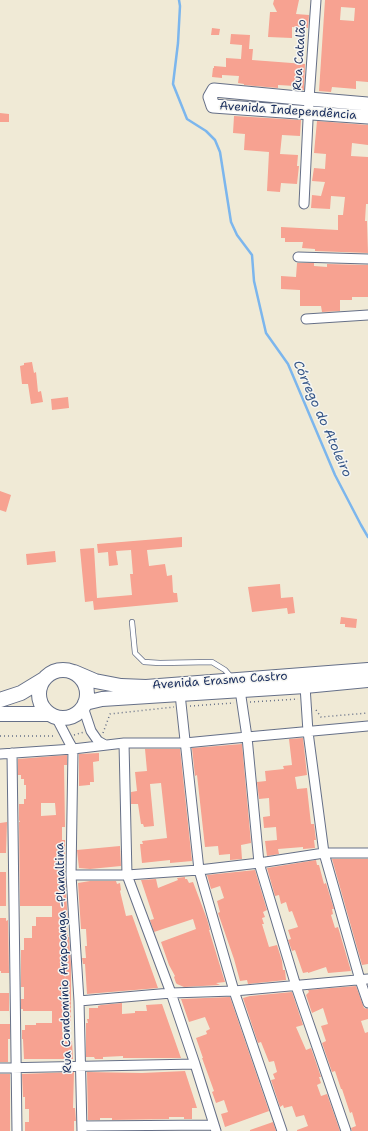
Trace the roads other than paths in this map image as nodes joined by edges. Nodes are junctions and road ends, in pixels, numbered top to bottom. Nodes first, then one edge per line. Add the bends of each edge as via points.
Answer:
1 (316, 0) edge
2 (368, 104) edge
3 (309, 105) junction
4 (368, 117) edge
5 (304, 204) dead end
6 (298, 257) dead end
7 (368, 259) edge
8 (368, 314) edge
9 (306, 319) dead end
10 (132, 622) dead end
11 (368, 670) edge
12 (74, 672) junction
13 (44, 679) junction
14 (368, 680) edge
15 (236, 685) junction
16 (305, 686) junction
17 (180, 694) junction
18 (0, 700) edge
19 (84, 705) junction
20 (0, 714) edge
21 (53, 715) junction
22 (368, 726) edge
23 (308, 732) junction
24 (247, 737) junction
25 (124, 743) junction
26 (185, 743) junction
27 (105, 745) junction
28 (73, 749) junction
29 (12, 753) junction
30 (0, 754) edge
31 (324, 853) junction
32 (368, 853) edge
33 (259, 863) junction
34 (199, 870) junction
35 (71, 875) junction
36 (127, 875) junction
37 (364, 979) edge
38 (296, 986) junction
39 (234, 991) junction
40 (171, 993) junction
41 (79, 1001) junction
42 (368, 1003) edge
43 (195, 1064) junction
44 (81, 1066) junction
45 (0, 1068) edge
46 (16, 1068) junction
47 (82, 1128) edge
48 (215, 1128) edge
49 (17, 1131) edge
50 (282, 1131) edge
51 (346, 1131) edge

1 - 3 street, Rua Catalão
2 - 3 street, Avenida Independência
3 - 3 street, Avenida Independência via 214,90 210,97 213,106
3 - 4 street, Avenida Independência
3 - 5 street, Rua Catalão
6 - 7 street
8 - 9 street
10 - 15 lane via 135,653 144,662 212,662 225,670
11 - 15 main road, Avenida Erasmo Castro
12 - 13 main road via 58,670
12 - 15 main road, Avenida Erasmo Castro via 95,681 121,686
12 - 19 main road via 86,686
13 - 18 main road via 21,693
13 - 21 main road via 39,694 44,709
14 - 16 main road, Avenida Erasmo Castro
15 - 16 main road, Avenida Erasmo Castro
15 - 17 main road, Avenida Erasmo Castro
15 - 24 street
16 - 23 street
17 - 19 main road, Avenida Erasmo Castro via 102,699
17 - 26 street
19 - 21 main road via 78,713 71,716 64,718
19 - 27 street via 91,731 98,741
20 - 21 main road
21 - 28 street, Rua Condomínio Arapoanga -Planaltina
22 - 23 street
23 - 24 street
23 - 31 street
24 - 26 street
24 - 33 street
25 - 26 street
25 - 27 street
25 - 36 street
26 - 34 street
27 - 28 street
28 - 29 street
28 - 35 street, Rua Condomínio Arapoanga -Planaltina
29 - 30 street
29 - 46 street
31 - 32 street
31 - 33 street
31 - 37 street
33 - 34 street
33 - 38 street
34 - 36 street
34 - 39 street
35 - 36 street
35 - 41 street, Rua Condomínio Arapoanga -Planaltina
36 - 40 street
37 - 38 street
37 - 42 street
38 - 39 street
38 - 51 street
39 - 40 street
39 - 50 street
40 - 41 street
40 - 43 street
41 - 44 street, Rua Condomínio Arapoanga -Planaltina
43 - 44 street
43 - 48 street
44 - 46 street
44 - 47 street, Rua Condomínio Arapoanga -Planaltina
45 - 46 street
46 - 49 street
47 - 48 street

